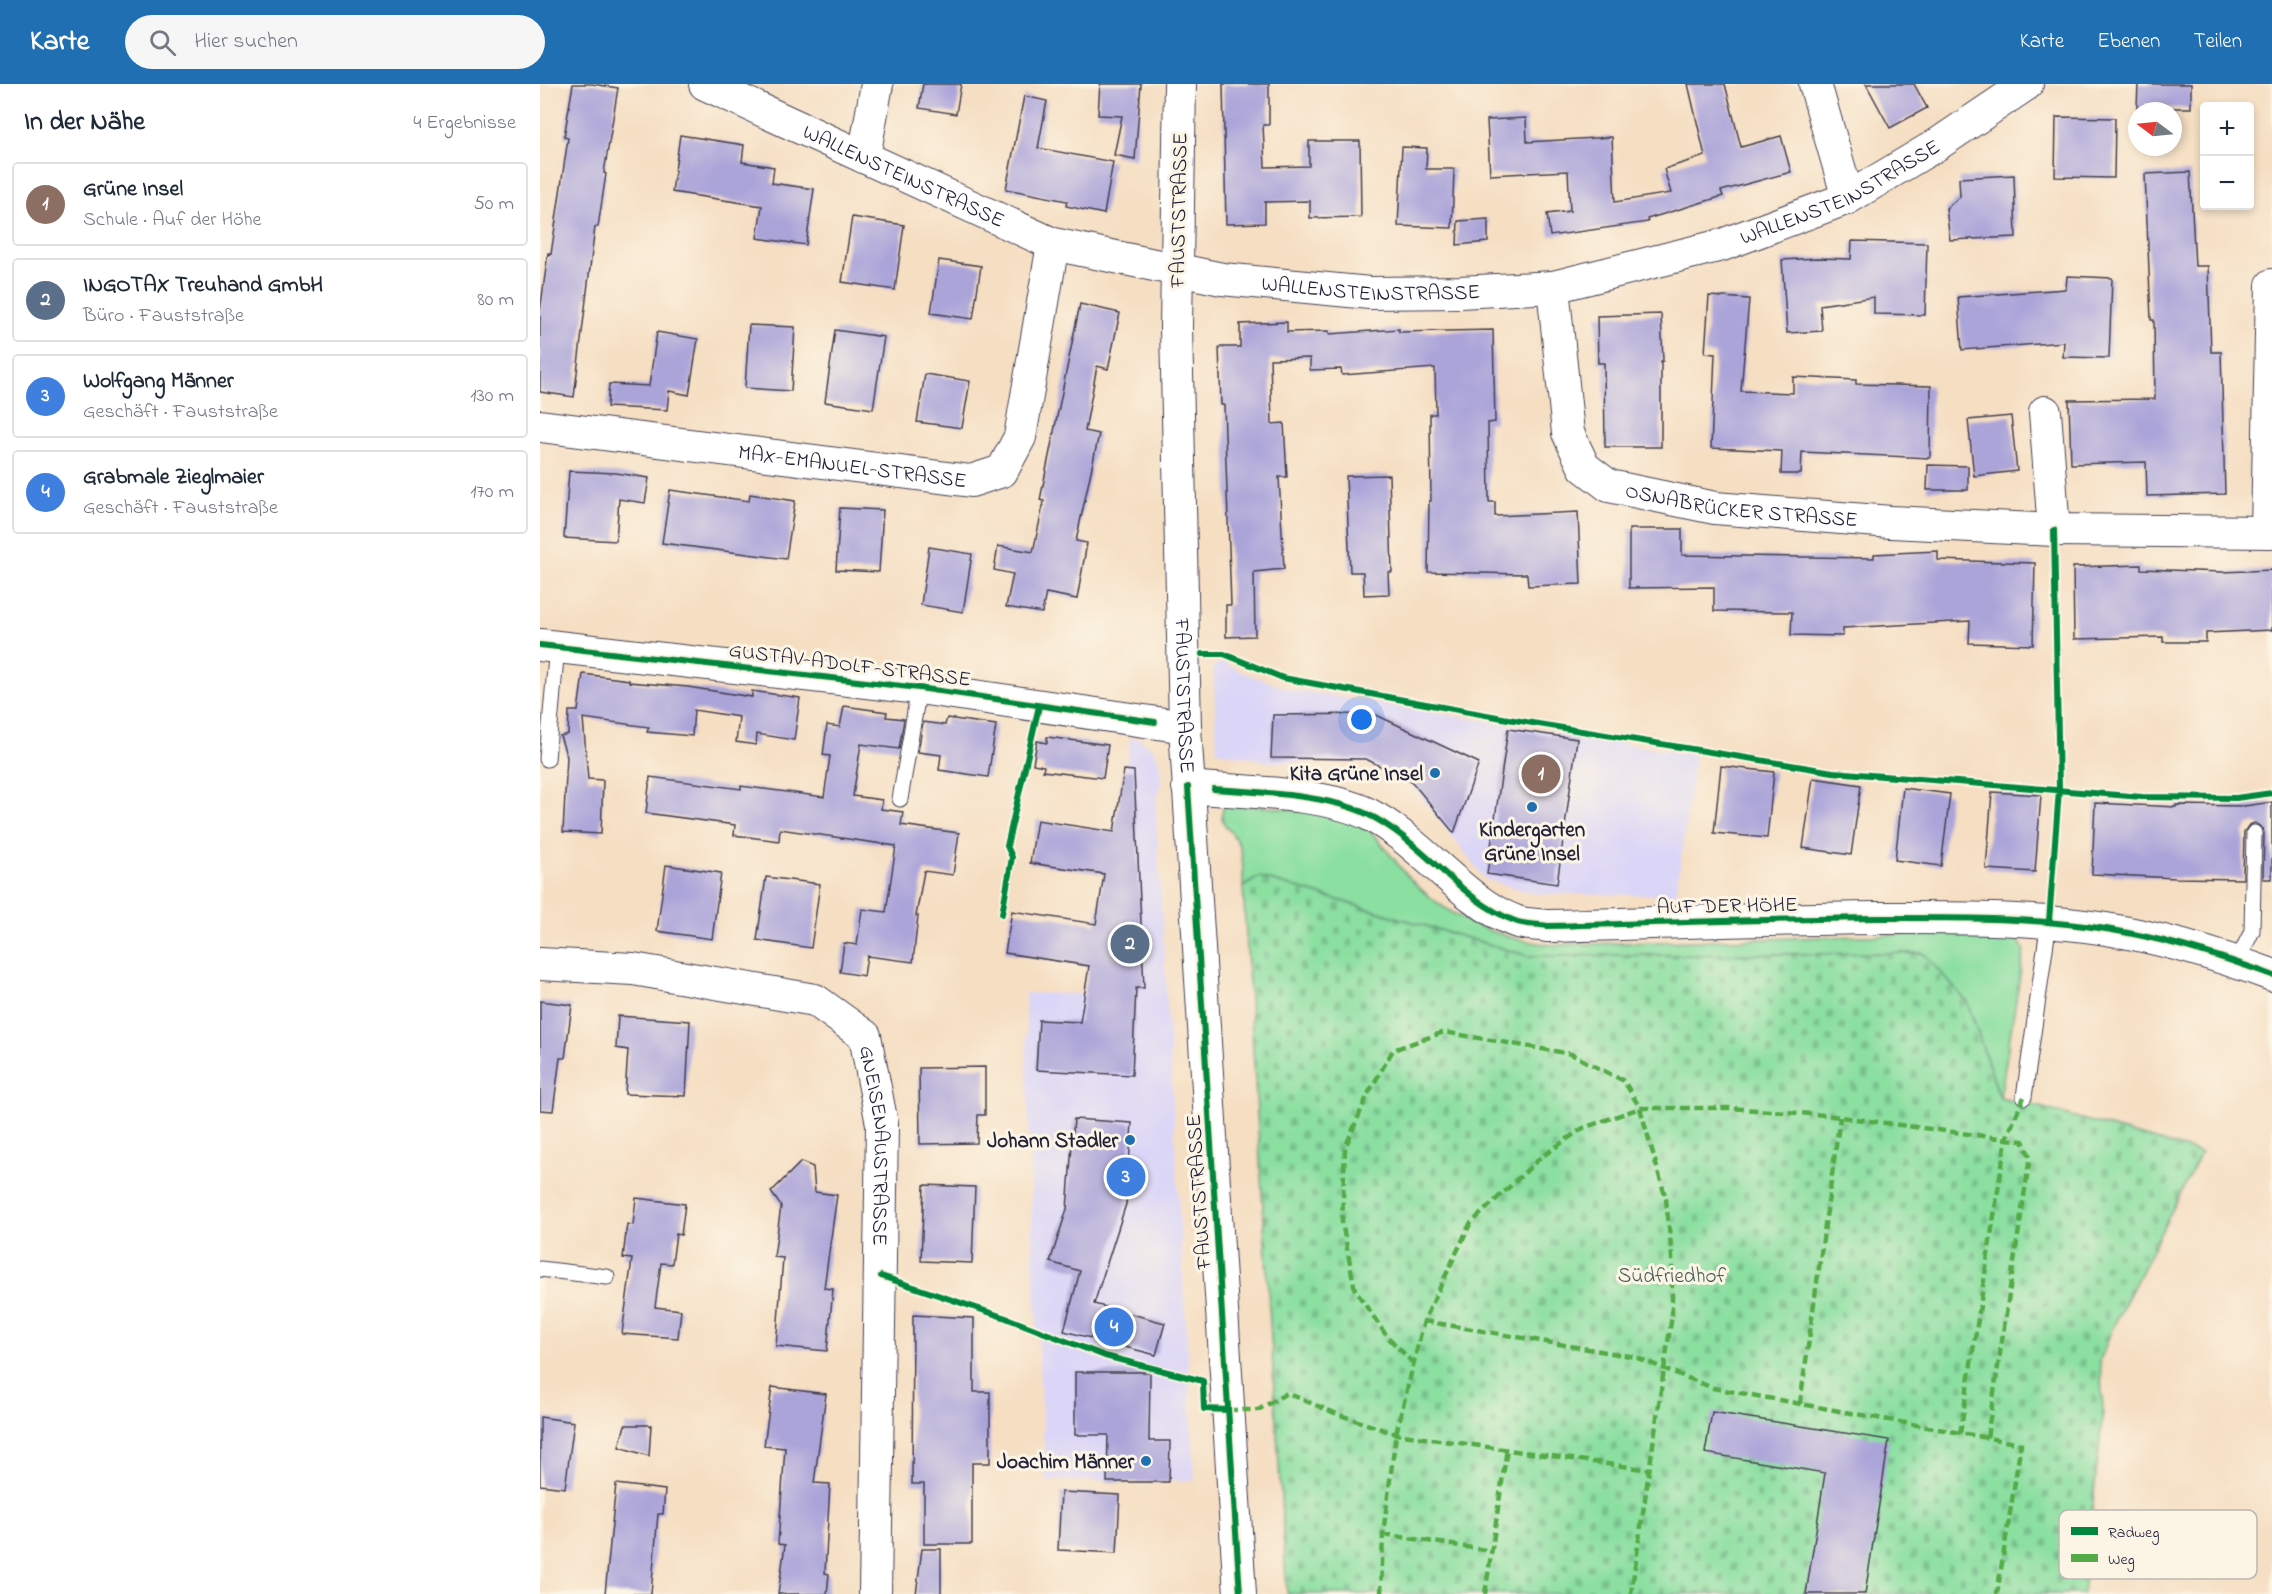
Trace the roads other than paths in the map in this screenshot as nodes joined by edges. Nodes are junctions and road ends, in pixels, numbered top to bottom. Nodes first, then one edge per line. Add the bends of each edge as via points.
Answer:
1 (705, 84) edge
2 (877, 84) edge
3 (1180, 84) edge
4 (1815, 84) edge
5 (2027, 84) edge
6 (864, 157) junction
7 (1848, 198) junction
8 (1053, 244) junction
9 (1176, 270) junction
10 (2272, 285) edge
11 (1553, 287) junction
12 (2045, 412) dead end
13 (540, 426) edge
14 (2054, 530) junction
15 (2270, 532) edge
16 (548, 646) edge
17 (919, 688) junction
18 (1185, 727) junction
19 (547, 759) dead end
20 (1188, 787) junction
21 (900, 799) dead end
22 (2254, 832) dead end
23 (2049, 921) junction
24 (2238, 962) junction
25 (540, 964) edge
26 (2272, 975) edge
27 (2024, 1097) dead end
28 (540, 1269) edge
29 (607, 1277) dead end
30 (875, 1594) edge
31 (1240, 1594) edge

1 - 6 street, WALLENSTEINSTRASSE
2 - 6 street
3 - 9 street, FAUSTSTRASSE
4 - 7 street
5 - 7 street, WALLENSTEINSTRASSE
6 - 8 street, WALLENSTEINSTRASSE
7 - 11 street, WALLENSTEINSTRASSE via 1722,245
8 - 9 street, WALLENSTEINSTRASSE
8 - 13 street, MAX-EMANUEL-STRASSE via 1020,437 1002,471 971,481
9 - 11 street, WALLENSTEINSTRASSE via 1222,279 1370,293
9 - 18 street, FAUSTSTRASSE
10 - 15 street
11 - 14 street, OSNABRÜCKER STRASSE via 1568,433 1584,467 1609,486 1715,508
12 - 14 street
14 - 15 street, OSNABRÜCKER STRASSE
16 - 17 street, GUSTAV-ADOLF-STRASSE
16 - 19 lane
17 - 18 street, GUSTAV-ADOLF-STRASSE
17 - 21 lane
18 - 20 street, FAUSTSTRASSE
20 - 23 street, AUF DER HÖHE via 1300,797 1367,813 1418,847 1493,910 1516,922 1547,926 1930,918
20 - 31 street, FAUSTSTRASSE
22 - 24 lane via 2252,931
23 - 24 street, AUF DER HÖHE via 2167,941
23 - 27 lane
24 - 26 street, AUF DER HÖHE
25 - 30 street, GNEISENAUSTRASSE via 633,969 815,1000 865,1036 882,1124
28 - 29 lane

